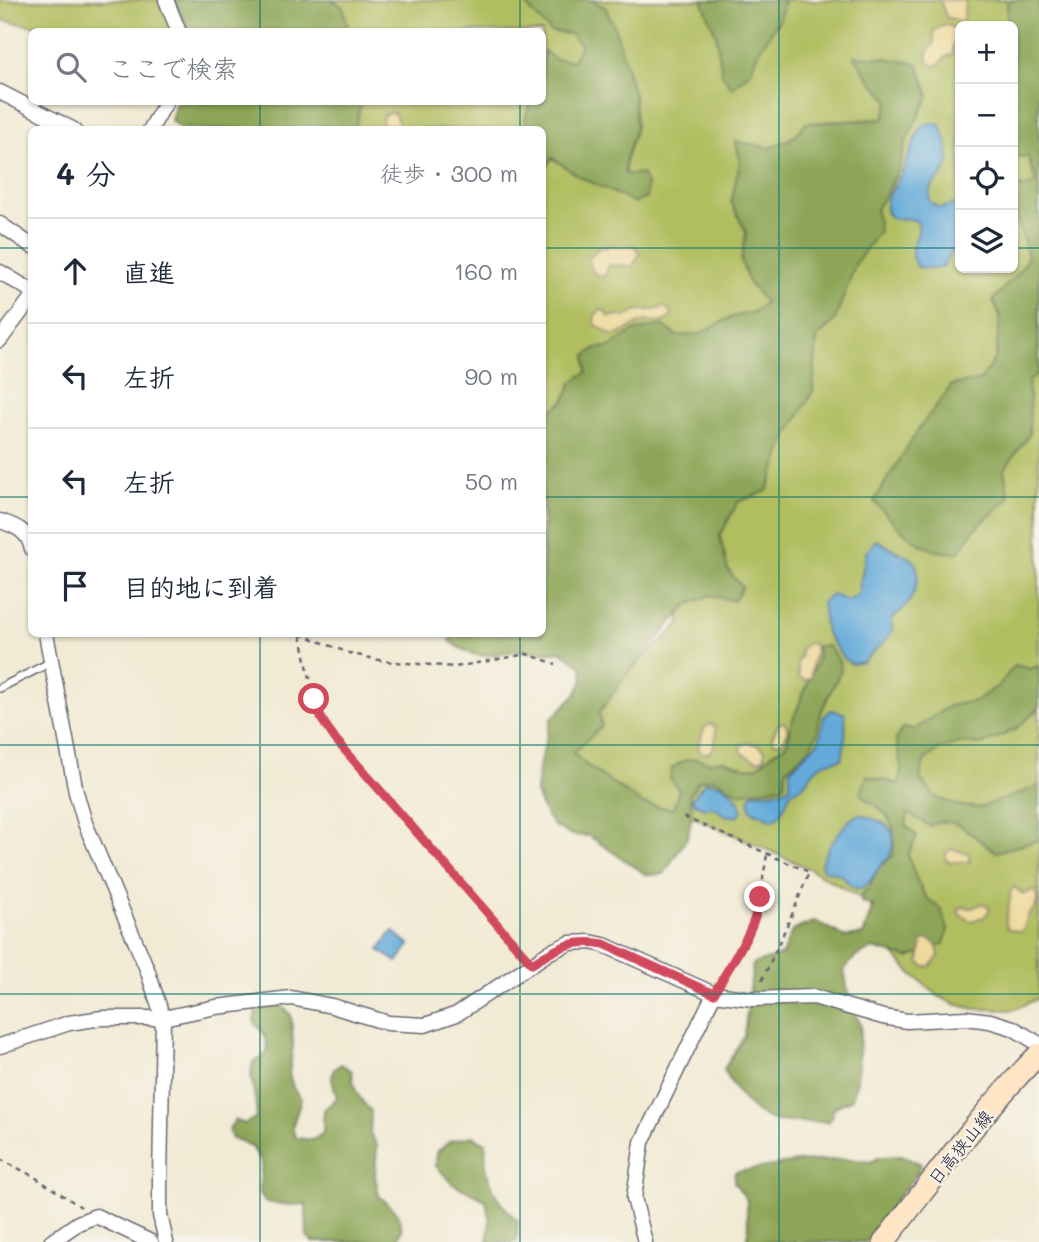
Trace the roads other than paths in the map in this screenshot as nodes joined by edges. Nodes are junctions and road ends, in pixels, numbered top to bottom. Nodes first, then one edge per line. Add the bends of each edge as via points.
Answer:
1 (166, 0) edge
2 (176, 28) edge
3 (0, 92) edge
4 (164, 105) edge
5 (66, 126) edge
6 (152, 126) edge
7 (0, 224) edge
8 (28, 243) edge
9 (0, 272) edge
10 (28, 289) edge
11 (28, 302) edge
12 (0, 340) edge
13 (0, 521) edge
14 (28, 537) edge
15 (47, 637) edge
16 (51, 662) junction
17 (0, 688) edge
18 (714, 994) junction
19 (163, 1018) junction
20 (1039, 1044) edge
21 (0, 1046) edge
22 (1039, 1054) edge
23 (51, 1242) edge
24 (151, 1242) edge
25 (166, 1242) edge
26 (645, 1242) edge
27 (884, 1242) edge

1 - 2 street
3 - 5 street
4 - 6 street
7 - 8 street
9 - 10 street
11 - 12 street
13 - 14 street via 18,526
15 - 16 street
16 - 17 lane
16 - 19 street via 85,822
18 - 19 street via 604,944 590,942 570,943 550,952 457,1014 425,1025 388,1023 290,998
18 - 20 street via 753,999 814,997 908,1021 990,1021
18 - 26 street via 642,1142 634,1198
19 - 21 street via 69,1023
19 - 25 street via 160,1215
22 - 27 main road, 日高狭山線 via 975,1126
23 - 24 street via 96,1216

